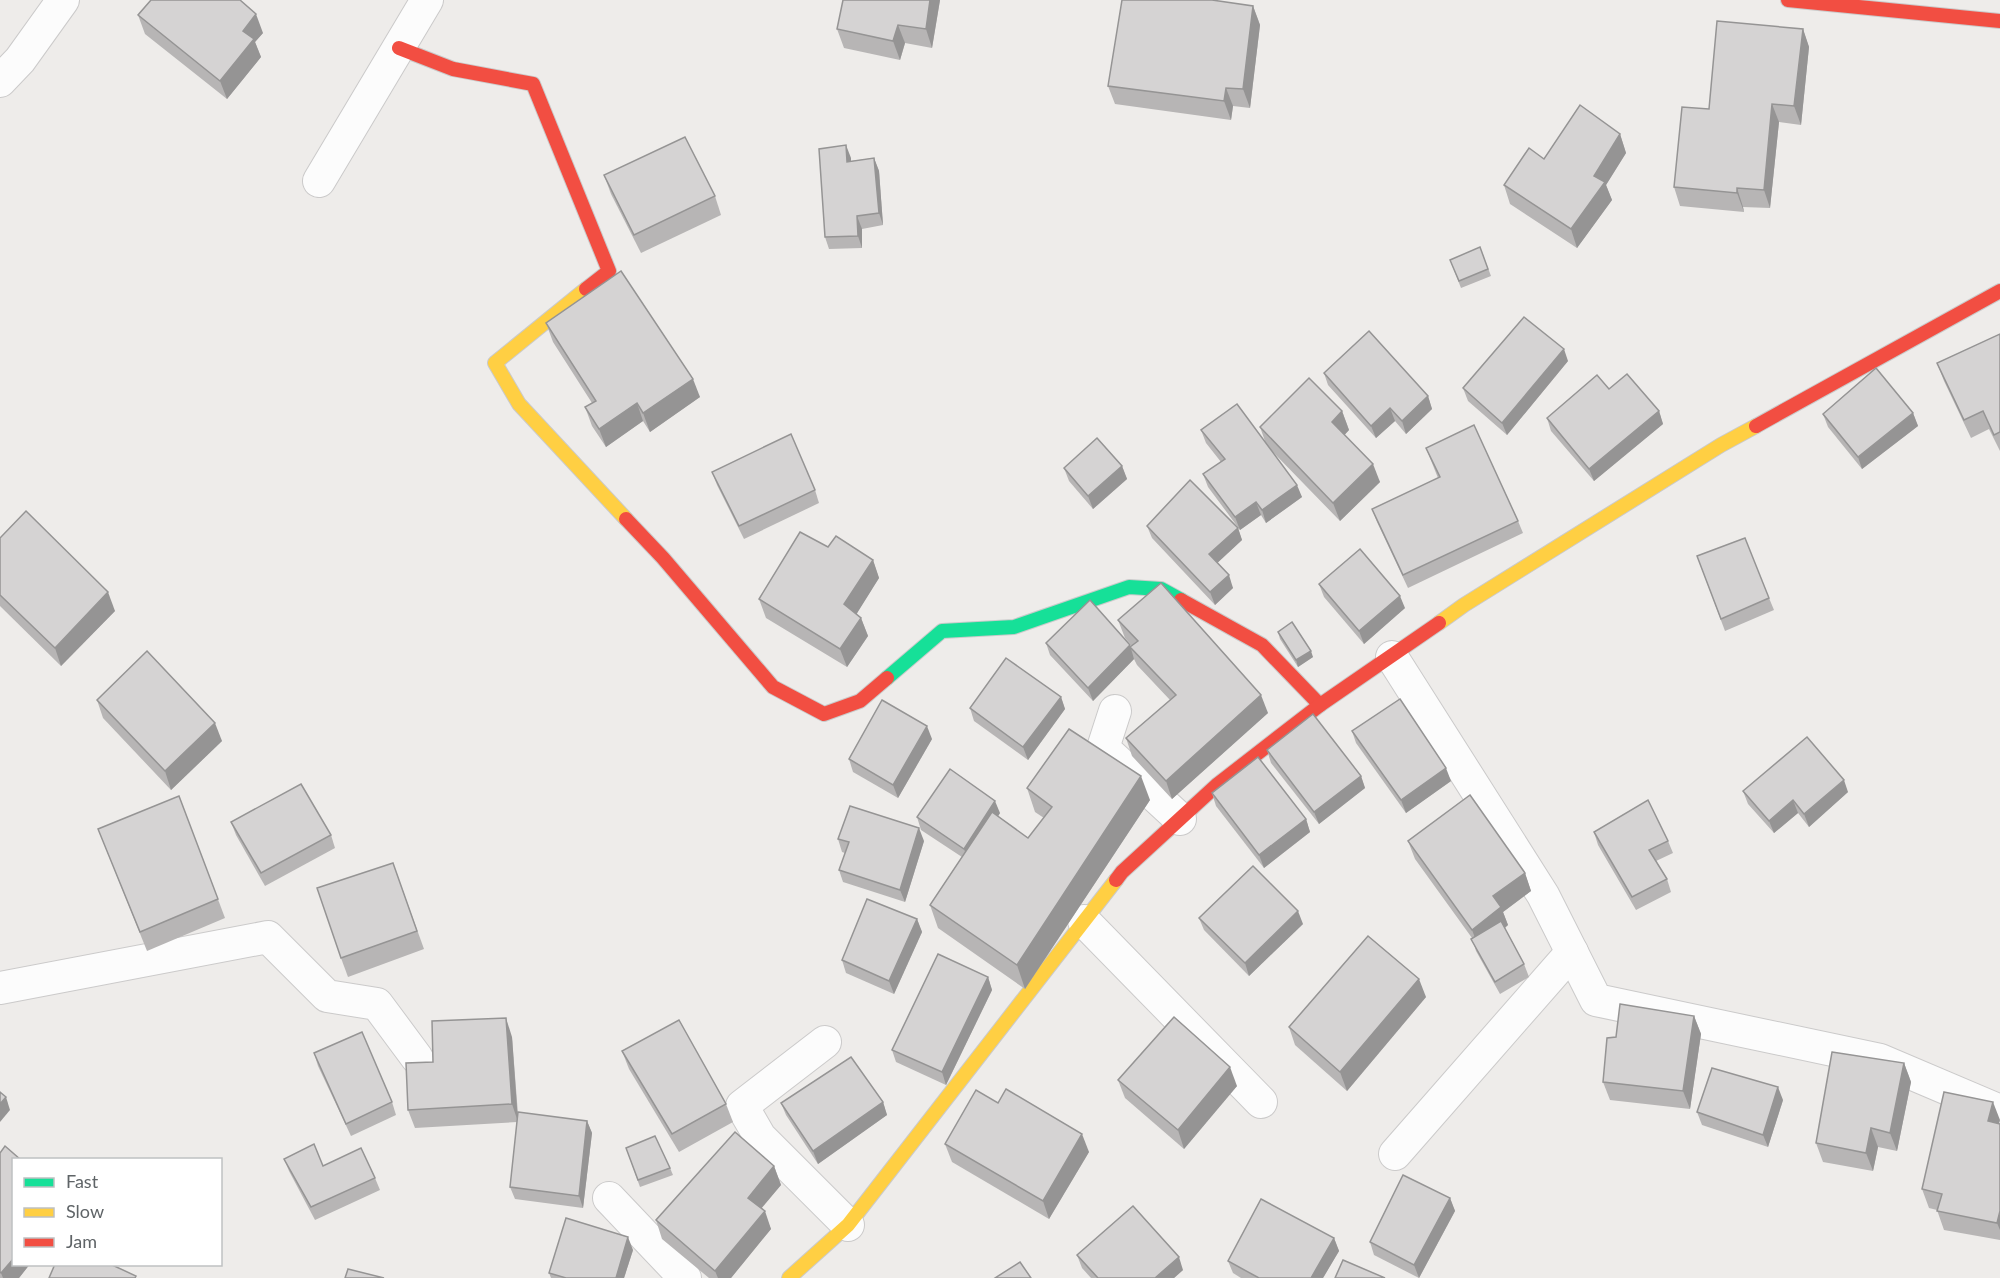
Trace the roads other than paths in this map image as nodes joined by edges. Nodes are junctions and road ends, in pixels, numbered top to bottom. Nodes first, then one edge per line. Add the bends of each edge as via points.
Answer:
1 (63, 0) edge
2 (428, 0) edge
3 (1788, 0) edge
4 (2000, 21) edge
5 (399, 48) junction
6 (0, 81) edge
7 (319, 182) dead end
8 (2000, 291) edge
9 (1392, 657) junction
10 (1320, 705) junction
11 (1115, 711) dead end
12 (1179, 819) junction
13 (1084, 921) junction
14 (1572, 952) junction
15 (0, 988) edge
16 (825, 1042) dead end
17 (417, 1058) dead end
18 (1262, 1102) dead end
19 (2000, 1111) edge
20 (1395, 1154) dead end
21 (609, 1198) dead end
22 (848, 1225) junction
23 (798, 1275) edge
24 (685, 1278) edge

1 - 6 street
2 - 5 street
3 - 4 street
5 - 7 street
5 - 10 street via 453,69 533,84 609,271 495,363 519,405 663,558 773,687 824,714 860,701 942,632 1014,627 1129,588 1161,589 1262,645
8 - 9 street via 1721,445 1464,604
9 - 10 street
9 - 14 street via 1543,896
10 - 12 street
11 - 12 street via 1103,748
12 - 13 street via 1122,872
13 - 18 street
13 - 22 street
14 - 19 street via 1596,1000 1880,1060
14 - 20 street
15 - 17 street via 268,937 327,996 377,1004
16 - 22 street via 742,1106 760,1137
21 - 24 street
22 - 23 street

